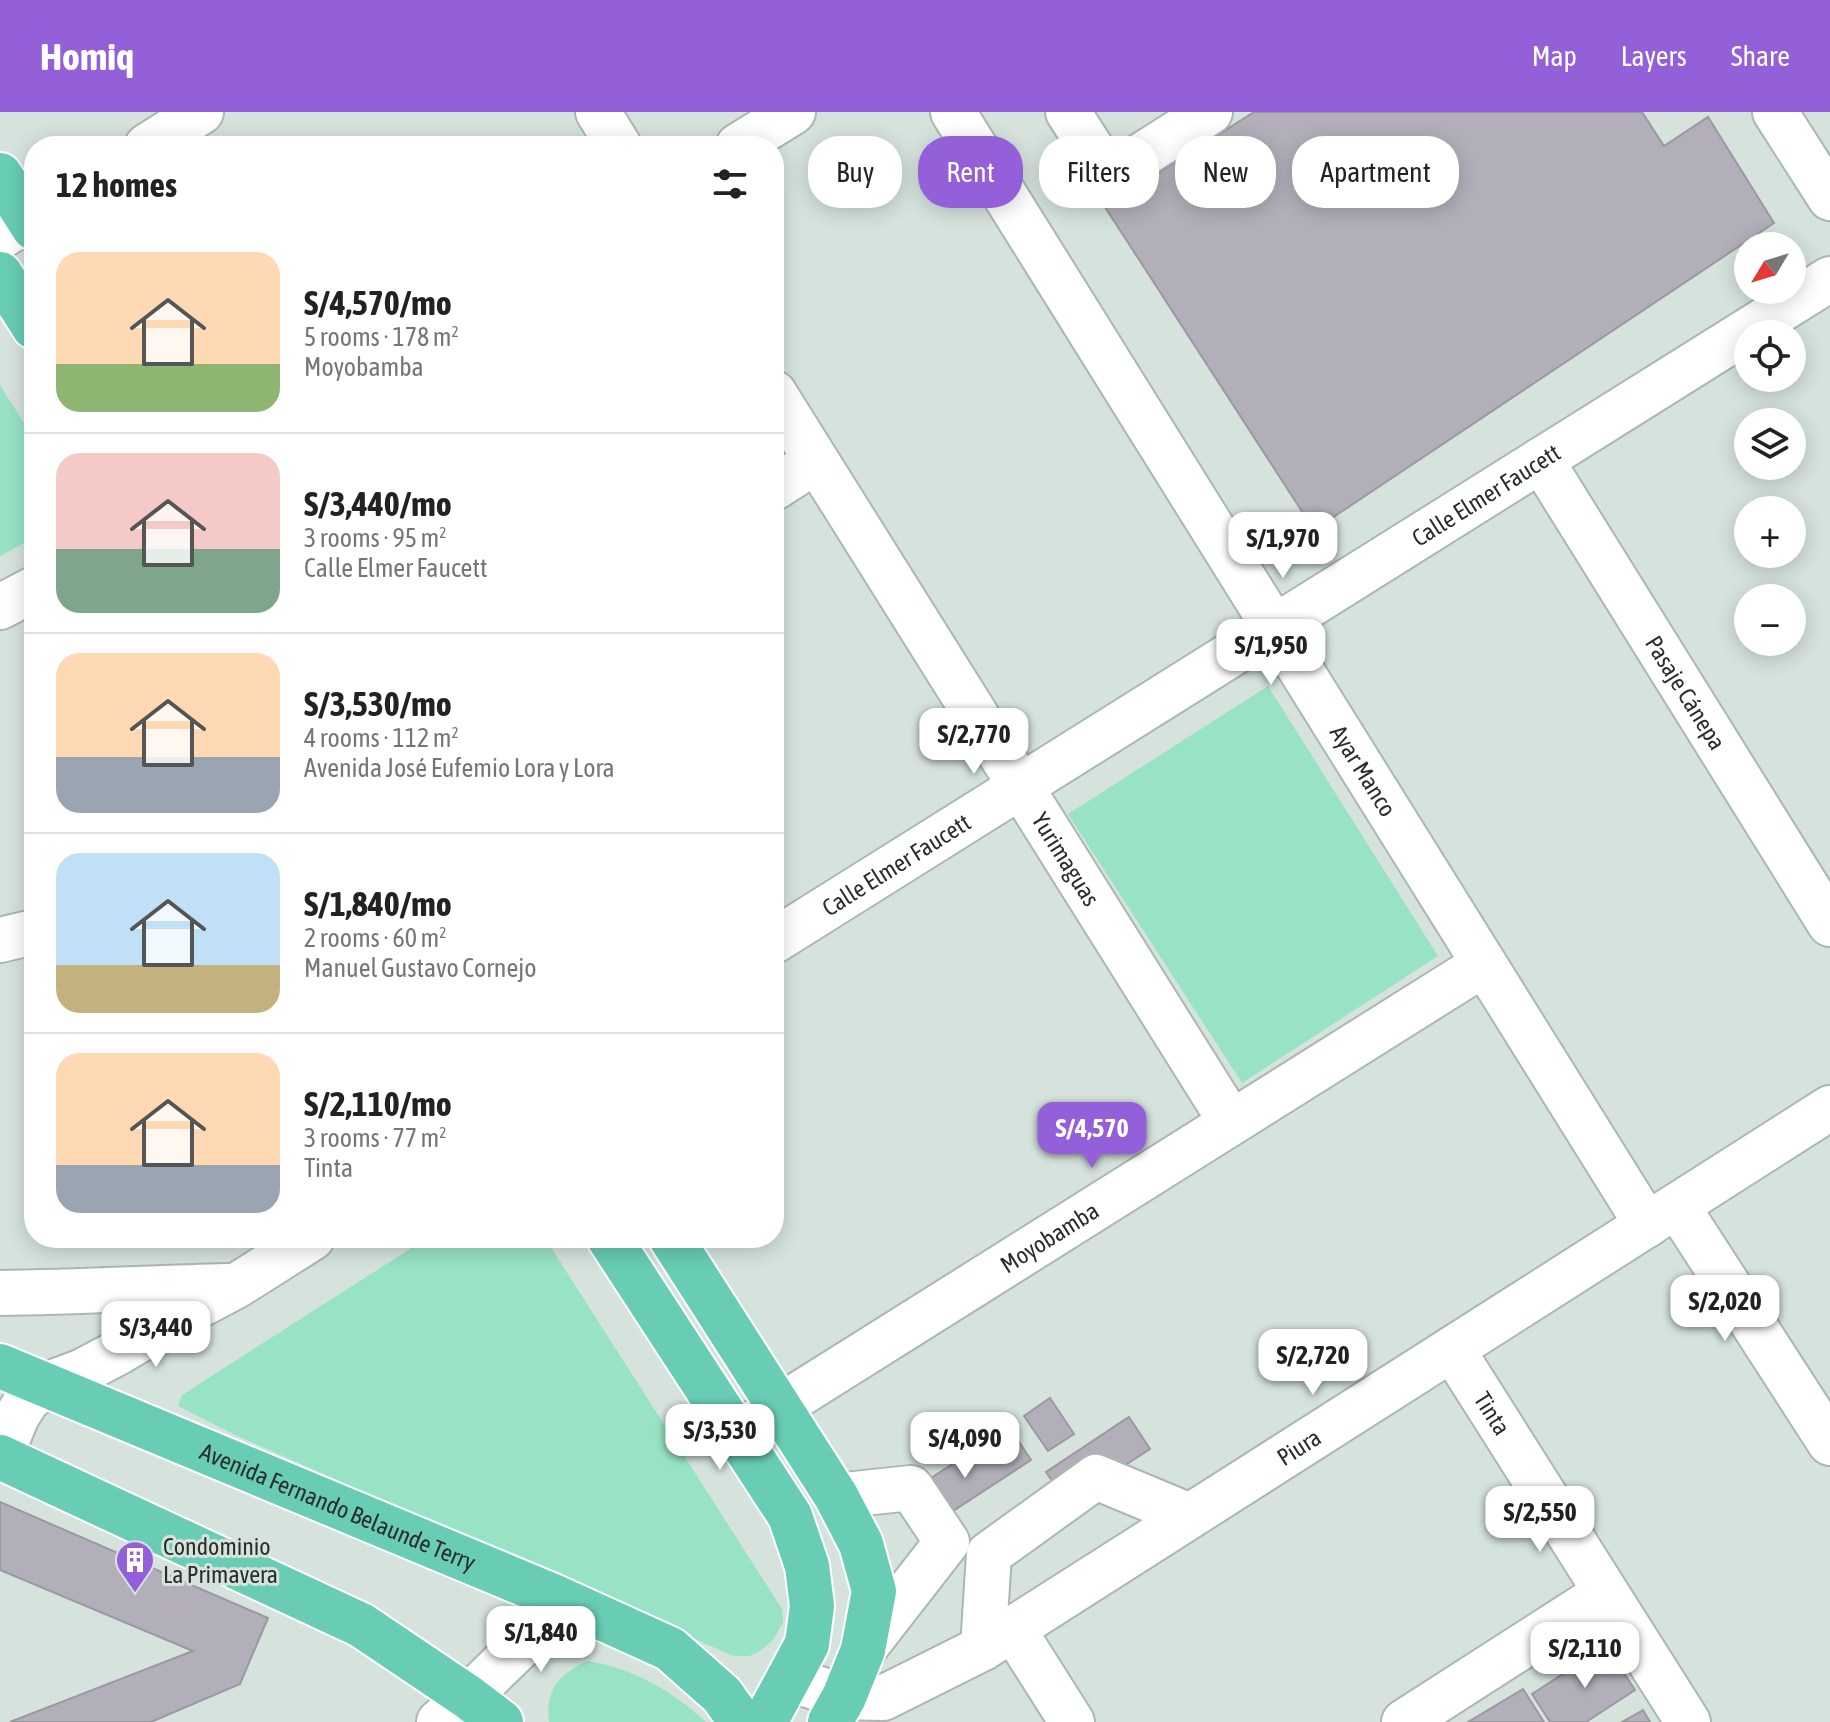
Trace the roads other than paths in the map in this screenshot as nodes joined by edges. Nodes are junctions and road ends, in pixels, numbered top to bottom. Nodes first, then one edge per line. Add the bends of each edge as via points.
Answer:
1 (201, 112) edge
2 (598, 112) edge
3 (793, 112) edge
4 (953, 112) edge
5 (1068, 112) edge
6 (1210, 112) edge
7 (1775, 112) edge
8 (163, 136) edge
9 (613, 136) edge
10 (754, 136) edge
11 (0, 175) edge
12 (1830, 198) edge
13 (24, 225) edge
14 (0, 274) edge
15 (1830, 279) edge
16 (24, 311) edge
17 (784, 409) edge
18 (1541, 460) junction
19 (816, 461) junction
20 (784, 482) edge
21 (24, 594) edge
22 (0, 607) edge
23 (1273, 627) junction
24 (1020, 786) junction
25 (1830, 924) edge
26 (24, 934) edge
27 (784, 935) edge
28 (0, 940) edge
29 (1484, 964) junction
30 (1830, 1108) edge
31 (1231, 1122) junction
32 (1662, 1215) junction
33 (296, 1248) edge
34 (615, 1248) edge
35 (677, 1248) edge
36 (236, 1286) junction
37 (0, 1293) edge
38 (1452, 1349) junction
39 (0, 1366) edge
40 (46, 1385) junction
41 (778, 1406) junction
42 (736, 1434) junction
43 (1830, 1443) edge
44 (0, 1457) edge
45 (836, 1496) junction
46 (1190, 1516) junction
47 (947, 1542) junction
48 (989, 1554) junction
49 (1605, 1593) junction
50 (566, 1602) junction
51 (998, 1638) junction
52 (863, 1650) junction
53 (790, 1679) junction
54 (837, 1710) edge
55 (469, 1714) edge
56 (741, 1722) edge
57 (765, 1722) edge
58 (1072, 1722) edge
59 (1404, 1722) edge
60 (1688, 1722) edge

1 - 8 street
2 - 9 street
3 - 10 street
4 - 23 street, Ayar Manco
5 - 6 street via 1109,176
7 - 12 street
11 - 13 main road
14 - 16 main road
15 - 18 street, Calle Elmer Faucett
17 - 19 street, Yurimaguas
18 - 23 street, Calle Elmer Faucett
18 - 25 street, Pasaje Cánepa
19 - 20 street
19 - 24 street, Yurimaguas
21 - 22 street
23 - 24 street, Calle Elmer Faucett
23 - 29 street, Ayar Manco
24 - 27 street, Calle Elmer Faucett
24 - 31 street, Yurimaguas
26 - 28 street
29 - 31 street, Moyobamba
29 - 32 street, Ayar Manco
30 - 32 street, Piura
31 - 41 street, Moyobamba
32 - 38 street, Piura
32 - 43 street, Ayar Manco
33 - 36 street
34 - 42 main road
35 - 41 main road
36 - 37 street
36 - 40 street via 83,1371
38 - 46 street, Piura
38 - 49 street, Tinta
39 - 40 main road, Avenida Fernando Belaunde Terry
40 - 44 street via 27,1400
40 - 50 main road, Avenida Fernando Belaunde Terry
41 - 42 street, Moyobamba
41 - 45 main road
42 - 53 main road via 790,1516 807,1566 812,1606 807,1644
44 - 55 main road via 361,1625
45 - 47 street via 911,1488
45 - 52 main road via 861,1544 874,1591
46 - 48 street via 1096,1477
46 - 51 street, Piura
47 - 48 street
47 - 52 street
48 - 51 street
49 - 59 street
49 - 60 street, Tinta
50 - 55 street
50 - 56 main road, Avenida Fernando Belaunde Terry via 670,1649 722,1695
51 - 54 street, Piura via 883,1698
51 - 58 street
52 - 54 main road
53 - 54 street, Piura
53 - 57 main road

